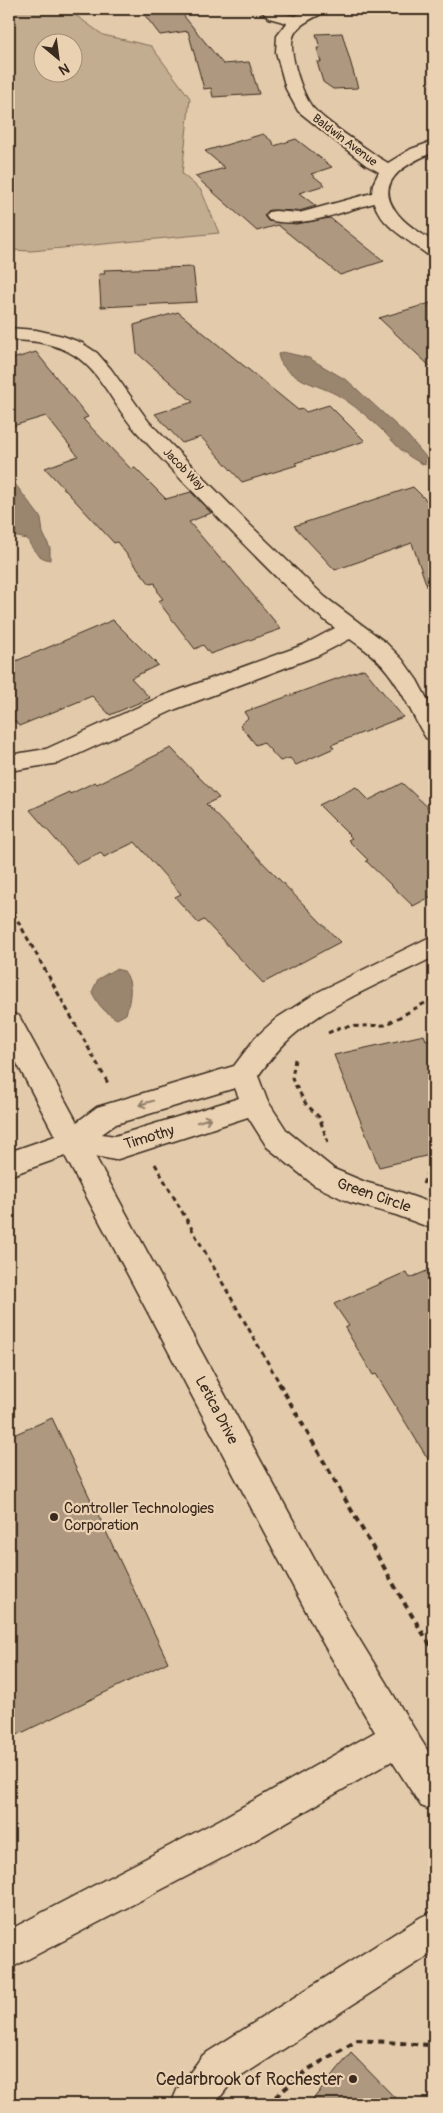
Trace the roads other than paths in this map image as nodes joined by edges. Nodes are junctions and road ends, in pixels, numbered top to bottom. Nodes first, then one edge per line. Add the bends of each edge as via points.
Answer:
1 (267, 9) edge
2 (320, 9) edge
3 (297, 22) junction
4 (434, 146) edge
5 (390, 170) junction
6 (382, 196) junction
7 (275, 216) dead end
8 (434, 251) edge
9 (9, 334) edge
10 (351, 630) junction
11 (434, 732) edge
12 (9, 763) edge
13 (434, 945) edge
14 (9, 1023) edge
15 (243, 1074) junction
16 (255, 1104) junction
17 (72, 1141) junction
18 (9, 1164) edge
19 (434, 1218) edge
20 (398, 1738) junction
21 (434, 1793) edge
22 (434, 1930) edge
23 (9, 1950) edge
24 (191, 2104) edge

1 - 3 street via 274,15
2 - 3 street, Baldwin Avenue
3 - 5 street, Baldwin Avenue via 285,36 284,52 299,100 306,111 372,162
4 - 5 street
5 - 6 street via 381,187
6 - 7 street via 299,218
6 - 8 street via 386,210 394,220
9 - 10 street, Jacob Way via 53,340 80,350 91,359 135,417 225,513 319,604
10 - 11 street, Jacob Way via 379,648 395,665
10 - 12 street via 311,650 168,703 51,756
13 - 15 street via 327,999 287,1025
14 - 17 street, Letica Drive
15 - 16 street
15 -> 17 street via 107,1115
17 -> 16 street, Timothy via 115,1148
16 - 19 street, Green Circle via 277,1140 324,1177 359,1193 400,1204
17 - 18 street
17 - 20 street, Letica Drive via 336,1633
20 - 21 street, Letica Drive
20 - 23 street via 232,1833
22 - 24 street via 217,2069

